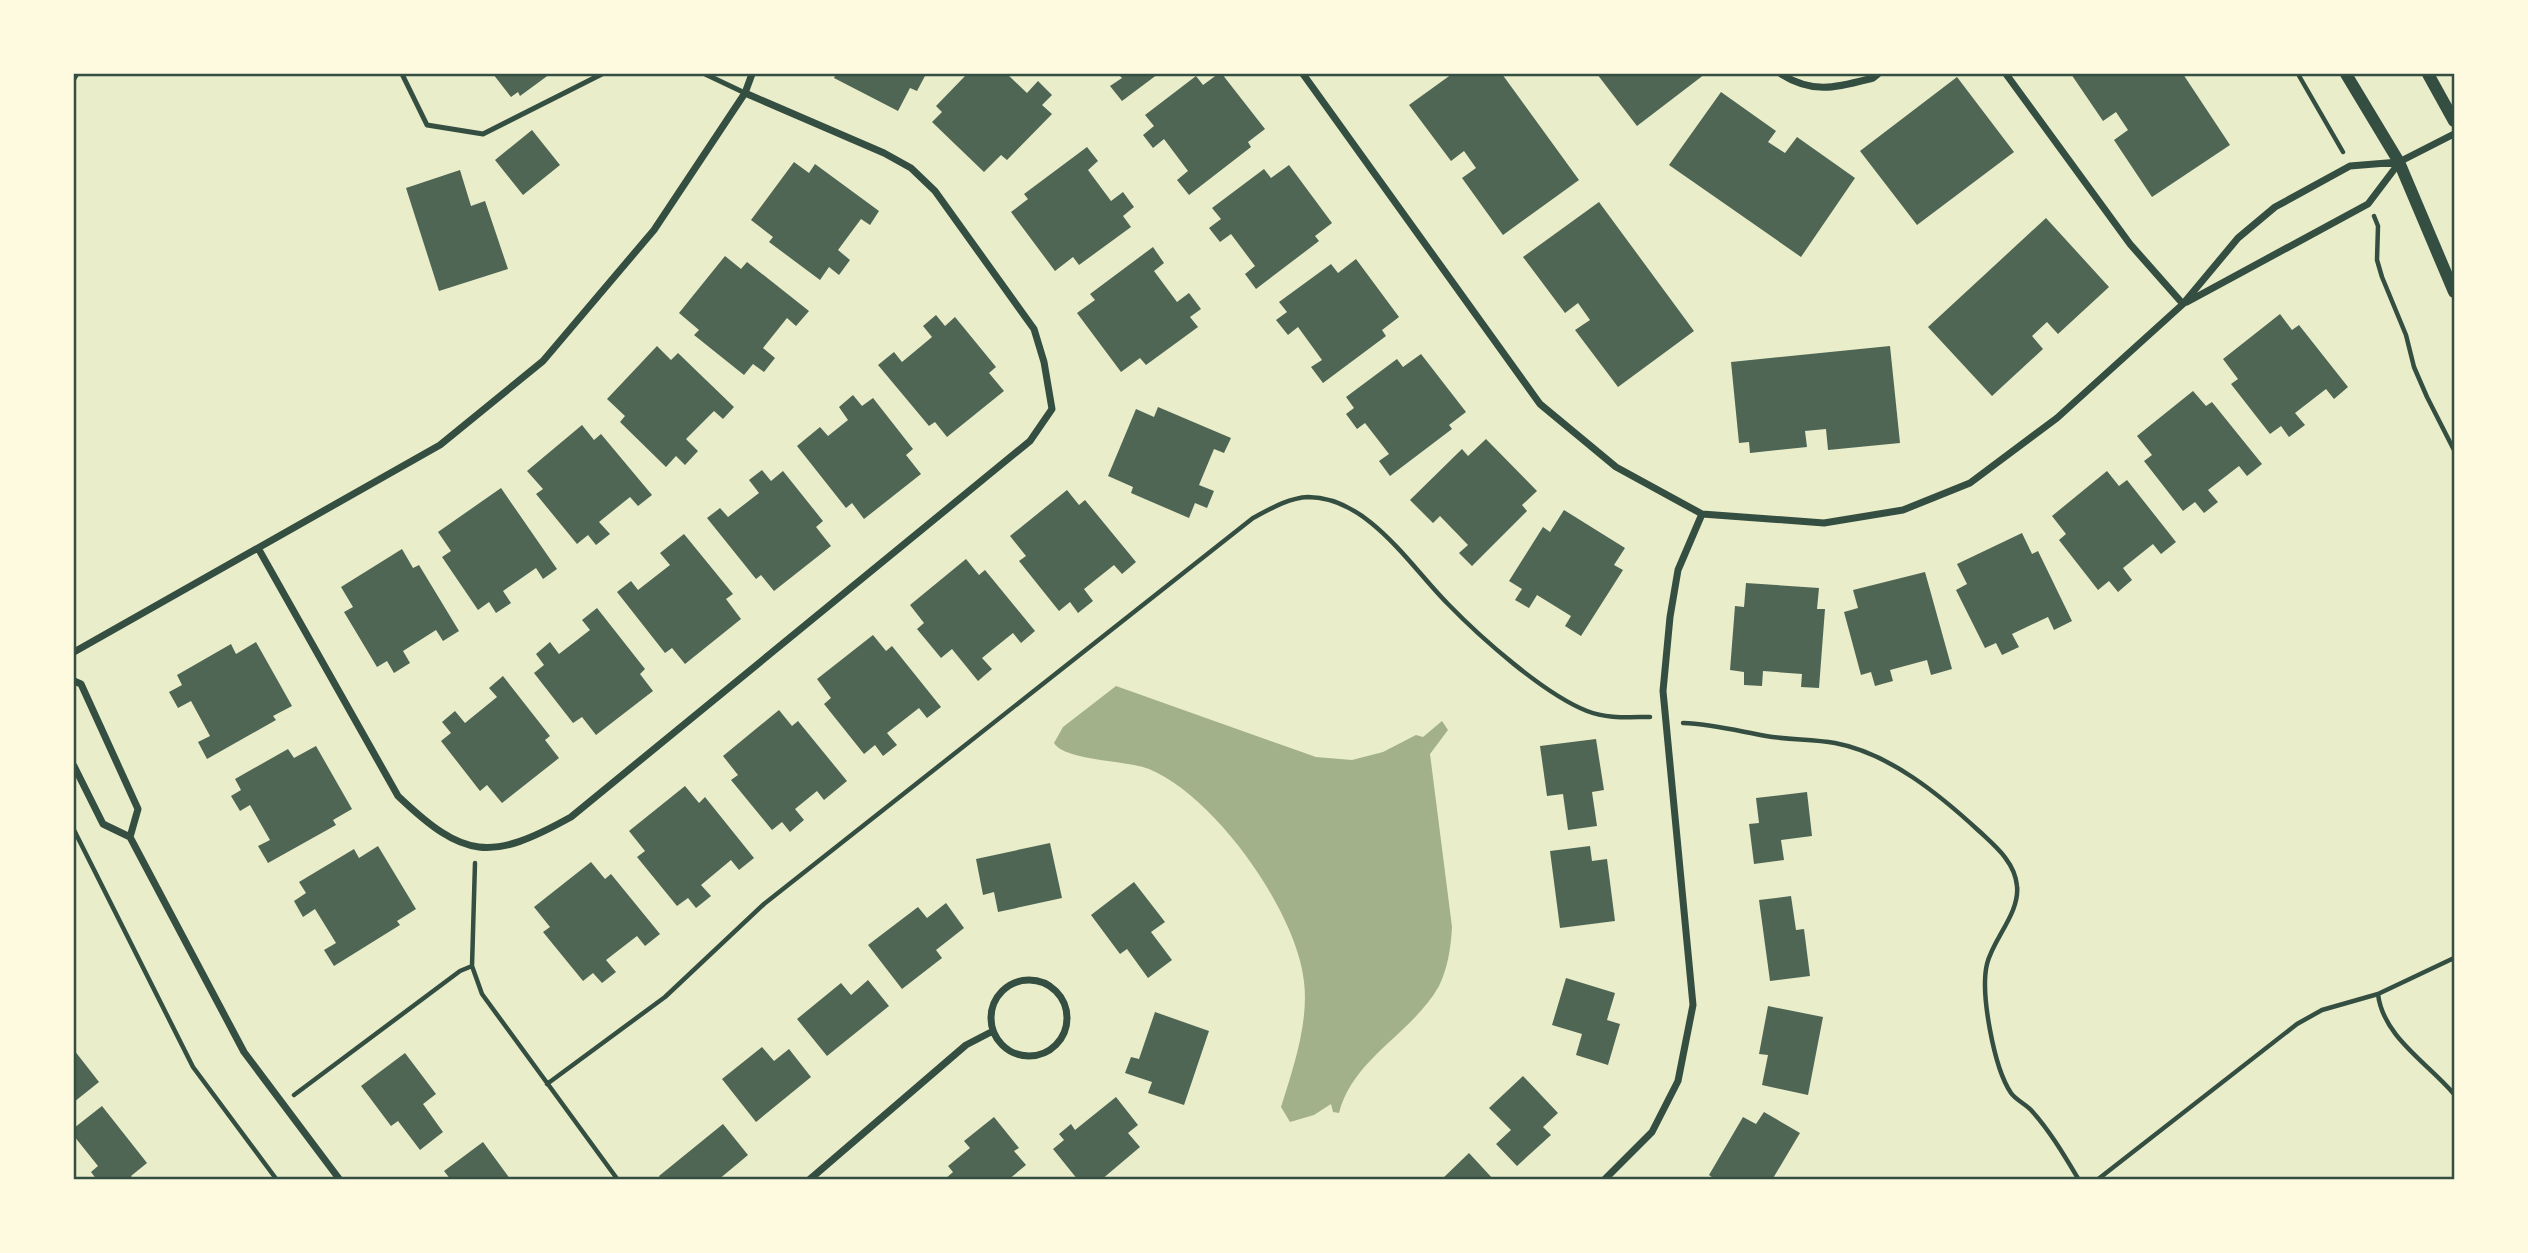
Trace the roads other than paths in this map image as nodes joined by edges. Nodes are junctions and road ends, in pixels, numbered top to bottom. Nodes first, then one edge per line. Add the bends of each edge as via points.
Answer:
1 (402, 74) edge
2 (602, 74) edge
3 (705, 74) edge
4 (752, 74) edge
5 (1303, 74) edge
6 (1781, 74) edge
7 (1878, 74) edge
8 (2006, 74) edge
9 (2346, 74) edge
10 (2428, 74) edge
11 (745, 93) junction
12 (2455, 121) edge
13 (2455, 134) edge
14 (2399, 162) junction
15 (2455, 292) edge
16 (2183, 304) junction
17 (1702, 514) junction
18 (258, 548) junction
19 (74, 652) edge
20 (74, 681) edge
21 (74, 766) edge
22 (130, 837) junction
23 (993, 1031) junction
24 (340, 1180) edge
25 (809, 1180) edge
26 (1604, 1180) edge

1 - 2 lane via 427,125 483,134
3 - 11 lane
4 - 11 street
5 - 17 street via 1539,404 1616,467
6 - 7 street via 1796,83 1830,89
8 - 16 street via 2130,244
9 - 14 street
10 - 12 street
11 - 18 street via 654,230 542,361 440,445
11 - 18 street via 884,153 911,168 935,191 1034,328 1052,409 1030,441 571,817 536,837 504,846 458,843 432,828 398,796
13 - 14 street
14 - 15 street
14 - 16 street via 2368,204
14 - 16 street via 2350,166 2274,207 2238,237
16 - 17 street via 2057,418 1970,483 1903,510 1824,523
17 - 26 street via 1678,570 1663,691 1693,1005 1678,1080 1652,1132
18 - 19 street
20 - 22 street via 81,684 138,809
21 - 22 street via 103,824
22 - 24 street via 244,1052
23 - 23 street via 992,1008 1006,988 1017,982 1041,982 1065,1008 1066,1021 1056,1044 1034,1056 1009,1051
23 - 25 street via 966,1045

